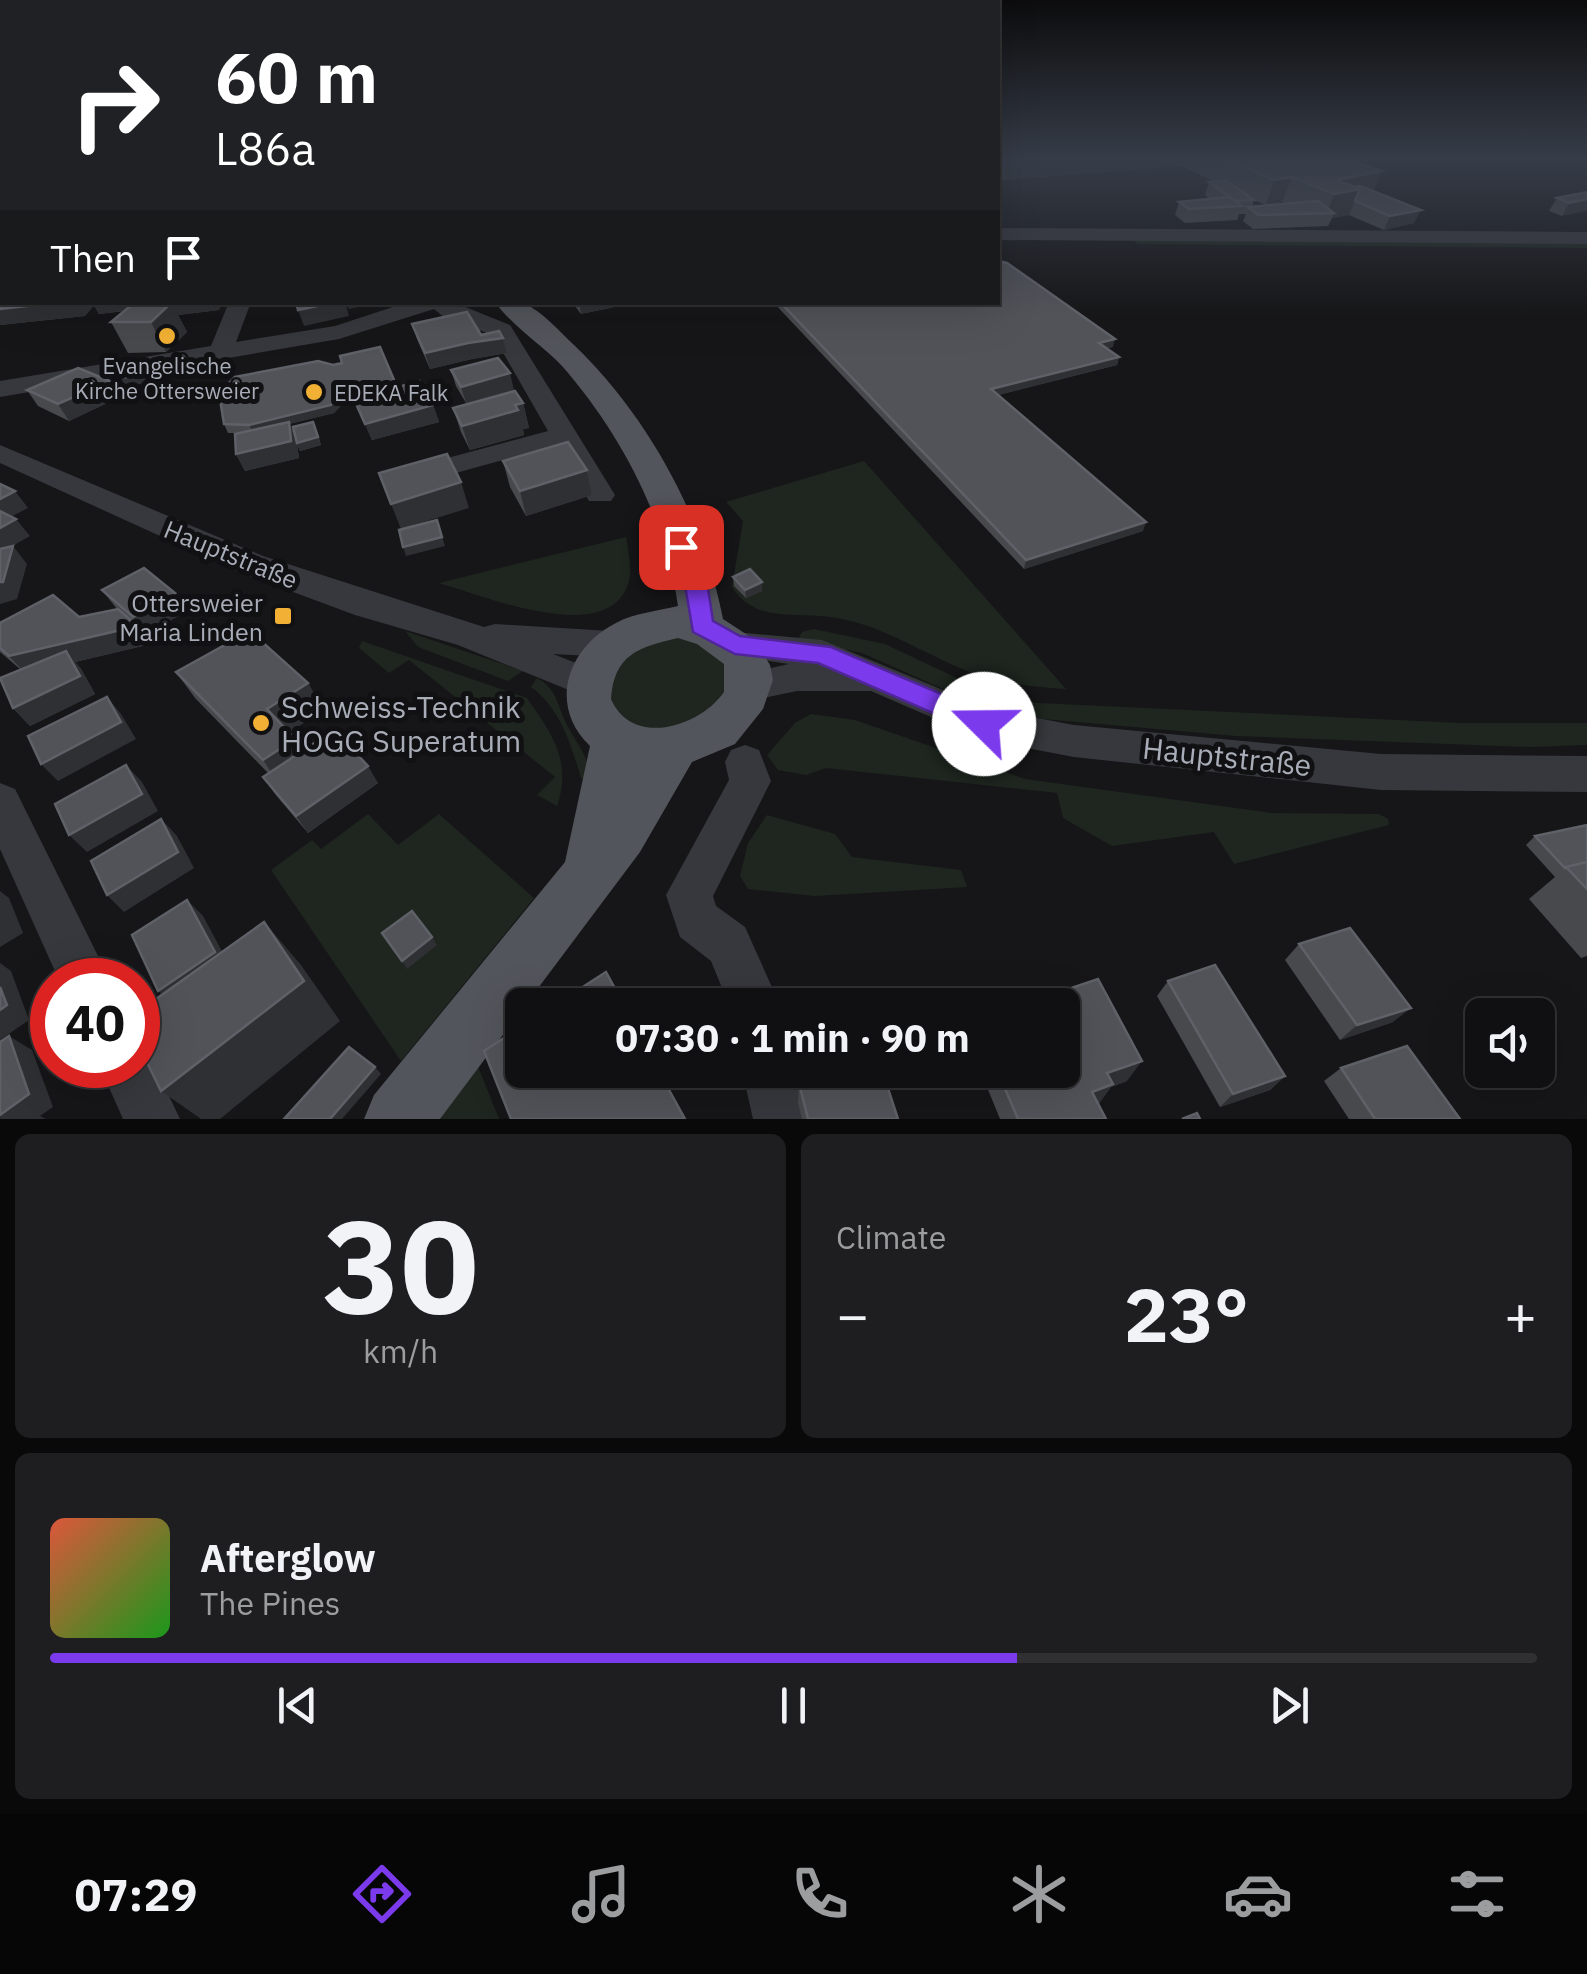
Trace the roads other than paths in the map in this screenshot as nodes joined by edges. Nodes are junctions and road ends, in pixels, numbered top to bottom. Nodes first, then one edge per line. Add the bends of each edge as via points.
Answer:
1 (1000, 234) edge
2 (1587, 238) edge
3 (239, 305) edge
4 (423, 305) edge
5 (429, 305) edge
6 (514, 305) edge
7 (538, 317) edge
8 (218, 355) junction
9 (0, 389) edge
10 (564, 436) junction
11 (7, 463) edge
12 (409, 477) edge
13 (600, 495) dead end
14 (681, 547) junction
15 (653, 624) junction
16 (728, 652) junction
17 (598, 663) junction
18 (616, 739) junction
19 (676, 746) junction
20 (745, 762) dead end
21 (1587, 774) edge
22 (0, 802) edge
23 (589, 874) junction
24 (74, 958) edge
25 (747, 988) edge
26 (137, 1088) edge
27 (774, 1088) edge
28 (152, 1119) edge
29 (398, 1119) edge
30 (780, 1119) edge

1 - 2 street
3 - 8 street
4 - 8 street via 338,332
5 - 10 street via 502,330
6 - 7 main road
7 - 14 main road via 640,448
8 - 9 street
10 - 12 street
10 - 13 street
11 - 17 street, Hauptstraße via 367,606
14 - 15 main road
14 - 16 main road
15 - 16 main road
15 - 17 main road
16 - 19 main road via 744,700 721,728
16 - 21 street, Hauptstraße via 797,677 877,680 984,724 1074,741 1381,772
17 - 18 main road via 586,704 596,724
18 - 19 main road
18 - 23 main road
19 - 23 main road via 621,836
20 - 25 street via 750,781 688,895 697,921 728,944
22 - 24 street
23 - 29 main road
26 - 28 street
27 - 30 street

